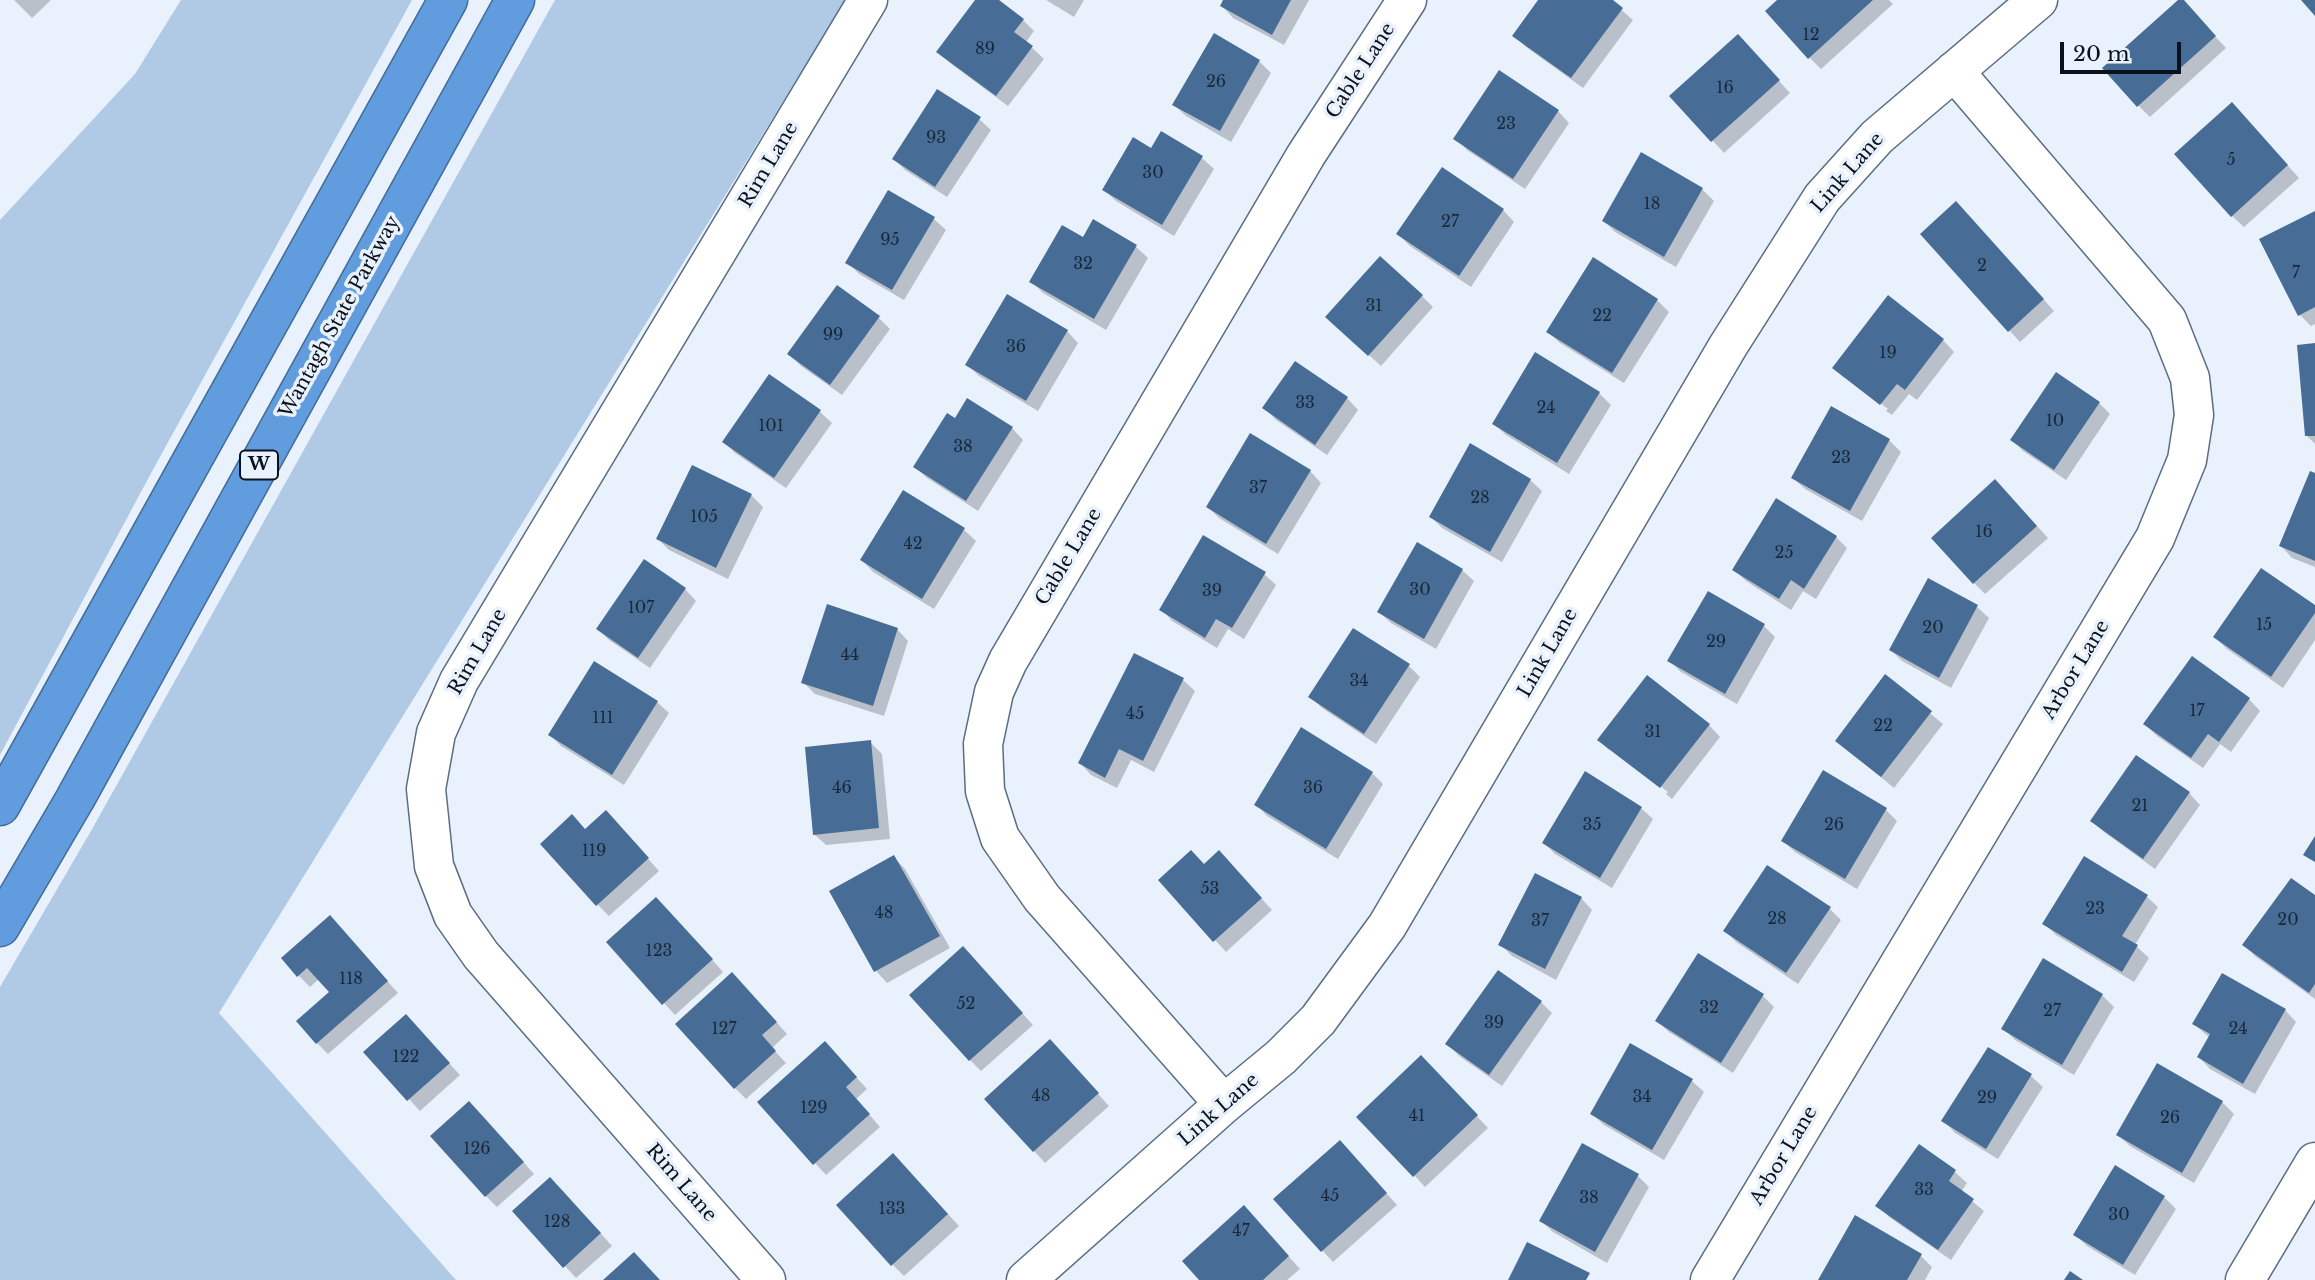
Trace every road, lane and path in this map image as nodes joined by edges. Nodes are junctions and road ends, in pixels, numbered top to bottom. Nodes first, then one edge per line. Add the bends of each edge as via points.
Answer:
1 (448, 0) edge
2 (515, 0) edge
3 (868, 0) edge
4 (1406, 0) edge
5 (2038, 0) edge
6 (1954, 71) junction
7 (0, 806) edge
8 (0, 927) edge
9 (1224, 1104) junction
10 (2315, 1162) edge
11 (766, 1280) edge
12 (1026, 1280) edge
13 (1710, 1280) edge
14 (2245, 1280) edge

1 - 7 highway
2 - 8 highway, Wantagh State Parkway / W via 96,762
3 - 11 street, Rim Lane via 459,681 436,733 426,789 434,866 453,915 481,955
4 - 9 street, Cable Lane via 1306,155 1008,661 994,692 983,744 985,791 1000,838 1042,898
5 - 6 street, Link Lane
6 - 9 street, Link Lane via 1877,137 1822,198 1728,346 1387,926 1318,1020 1282,1057
6 - 13 street, Arbor Lane via 2167,320 2190,378 2194,415 2187,460 2155,538
9 - 12 street, Link Lane
10 - 14 street

